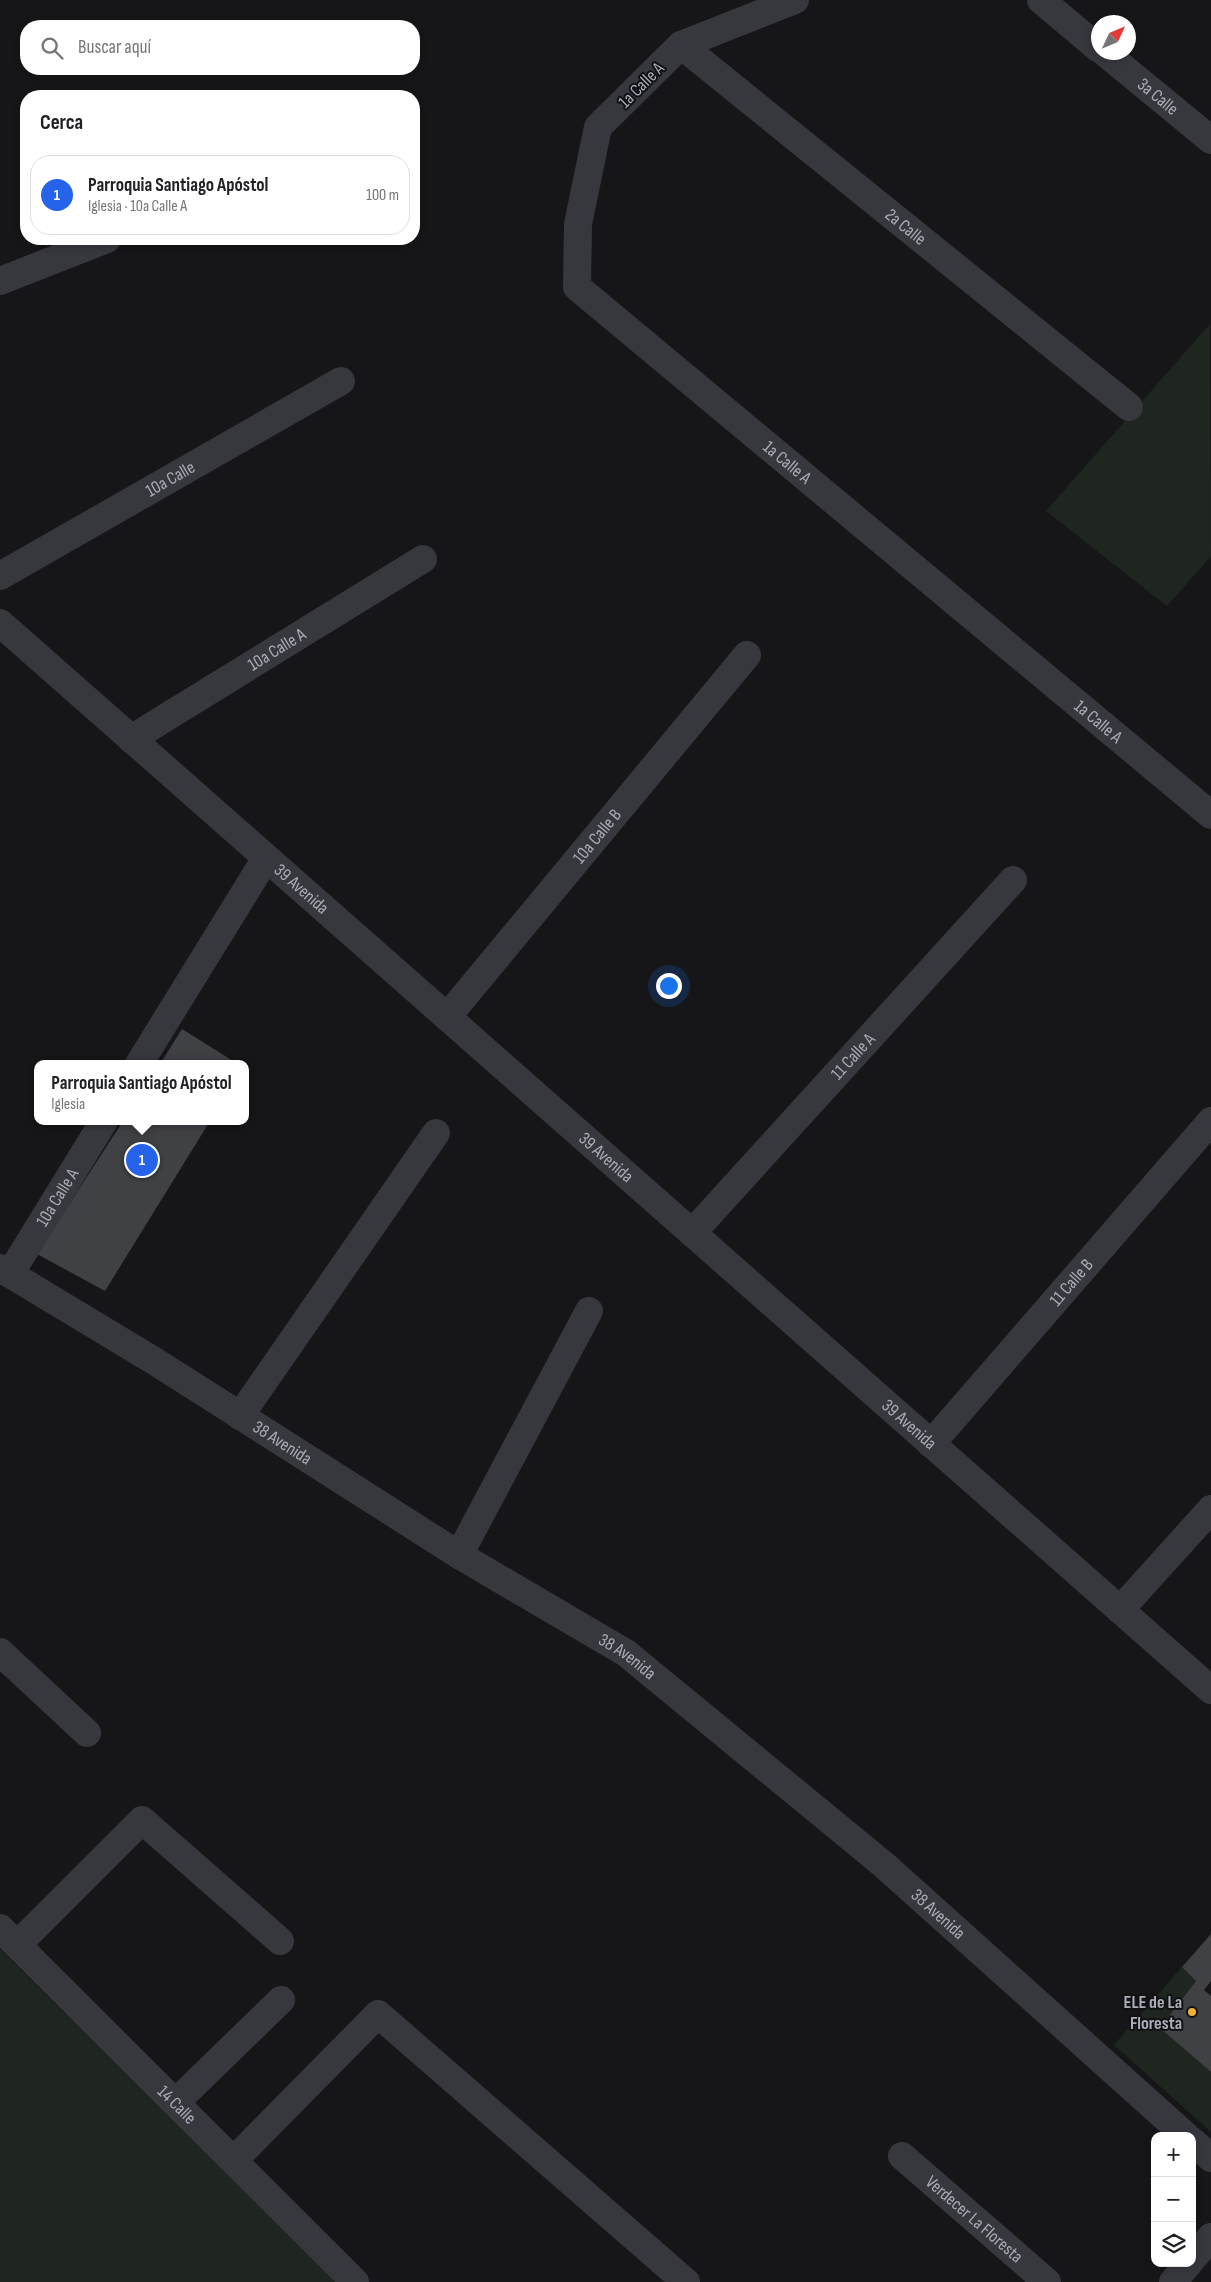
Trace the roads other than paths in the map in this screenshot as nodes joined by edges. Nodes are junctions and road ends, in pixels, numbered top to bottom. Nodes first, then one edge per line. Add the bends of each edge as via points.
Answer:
1 (795, 0) edge
2 (1041, 0) edge
3 (1091, 42) edge
4 (681, 45) junction
5 (1114, 60) edge
6 (1211, 140) edge
7 (91, 245) edge
8 (0, 280) edge
9 (341, 381) dead end
10 (1129, 407) dead end
11 (423, 559) dead end
12 (0, 576) edge
13 (0, 623) edge
14 (747, 655) dead end
15 (131, 739) junction
16 (1211, 815) edge
17 (266, 858) junction
18 (1013, 880) dead end
19 (447, 1017) junction
20 (141, 1060) edge
21 (1211, 1121) edge
22 (101, 1125) edge
23 (436, 1133) dead end
24 (692, 1233) junction
25 (5, 1271) edge
26 (589, 1311) dead end
27 (240, 1416) junction
28 (931, 1444) junction
29 (1211, 1508) edge
30 (458, 1555) junction
31 (1120, 1610) junction
32 (0, 1652) edge
33 (1211, 1690) edge
34 (88, 1733) dead end
35 (9, 1936) edge
36 (280, 1941) dead end
37 (281, 2000) dead end
38 (176, 2102) junction
39 (1182, 2132) edge
40 (1196, 2145) edge
41 (902, 2156) dead end
42 (1211, 2158) edge
43 (234, 2160) junction
44 (1211, 2237) edge
45 (1196, 2254) edge
46 (1186, 2267) edge
47 (354, 2282) edge
48 (686, 2282) edge
49 (1048, 2282) edge
50 (1173, 2282) edge

1 - 4 street
2 - 3 street
4 - 10 street, 2a Calle
4 - 16 street, 1a Calle A via 598,127 578,224 577,287
5 - 6 street, 3a Calle
7 - 8 street
9 - 12 street, 10a Calle
11 - 15 street, 10a Calle A
13 - 15 street, 39 Avenida
14 - 19 street, 10a Calle B
15 - 17 street, 39 Avenida
17 - 19 street, 39 Avenida
17 - 20 street
18 - 24 street, 11 Calle A
19 - 24 street, 39 Avenida
21 - 28 street, 11 Calle B
22 - 25 street, 10a Calle A
23 - 27 street
24 - 28 street, 39 Avenida
25 - 27 street, 38 Avenida
26 - 30 street
27 - 30 street, 38 Avenida
28 - 31 street, 39 Avenida
29 - 31 street
30 - 39 street, 38 Avenida via 626,1653 884,1865
31 - 33 street, 39 Avenida
32 - 34 street
35 - 36 street via 142,1820
35 - 38 street, 14 Calle
37 - 38 street
38 - 43 street, 14 Calle
40 - 42 street
41 - 49 street, Verdecer La Floresta
43 - 47 street, 14 Calle
43 - 48 street via 378,2014
44 - 45 street
46 - 50 street

